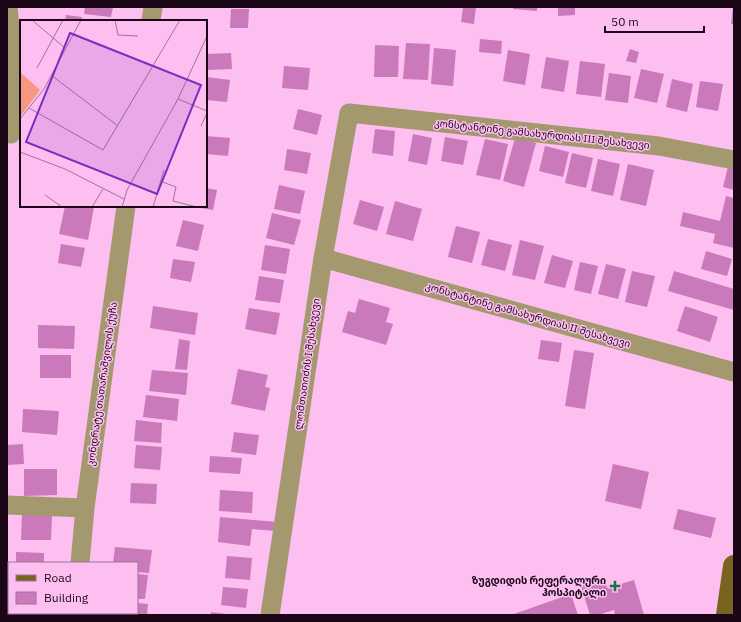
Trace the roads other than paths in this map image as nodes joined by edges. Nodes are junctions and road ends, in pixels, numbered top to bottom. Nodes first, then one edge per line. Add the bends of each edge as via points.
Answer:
1 (8, 7) edge
2 (153, 7) edge
3 (151, 20) edge
4 (9, 73) edge
5 (349, 114) joint
6 (11, 134) dead end
7 (734, 160) edge
8 (126, 207) edge
9 (323, 258) junction
10 (734, 372) edge
11 (7, 505) edge
12 (85, 508) junction
13 (80, 562) edge
14 (734, 566) edge
15 (270, 615) edge
16 (727, 615) edge

1 - 4 street
2 - 3 street
4 - 6 street
5 - 7 street, კონსტანტინე გამსახურდიას III შესახვევი via 660,146
5 - 9 street, ლომთათიძის I შესახვევი
8 - 12 street, კონდრატე თათარაშვილის ქუჩა
9 - 10 street, კონსტანტინე გამსახურდიას II შესახვევი
9 - 15 street, ლომთათიძის I შესახვევი
11 - 12 street
12 - 13 street, კონდრატე თათარაშვილის ქუჩა
14 - 16 main road

